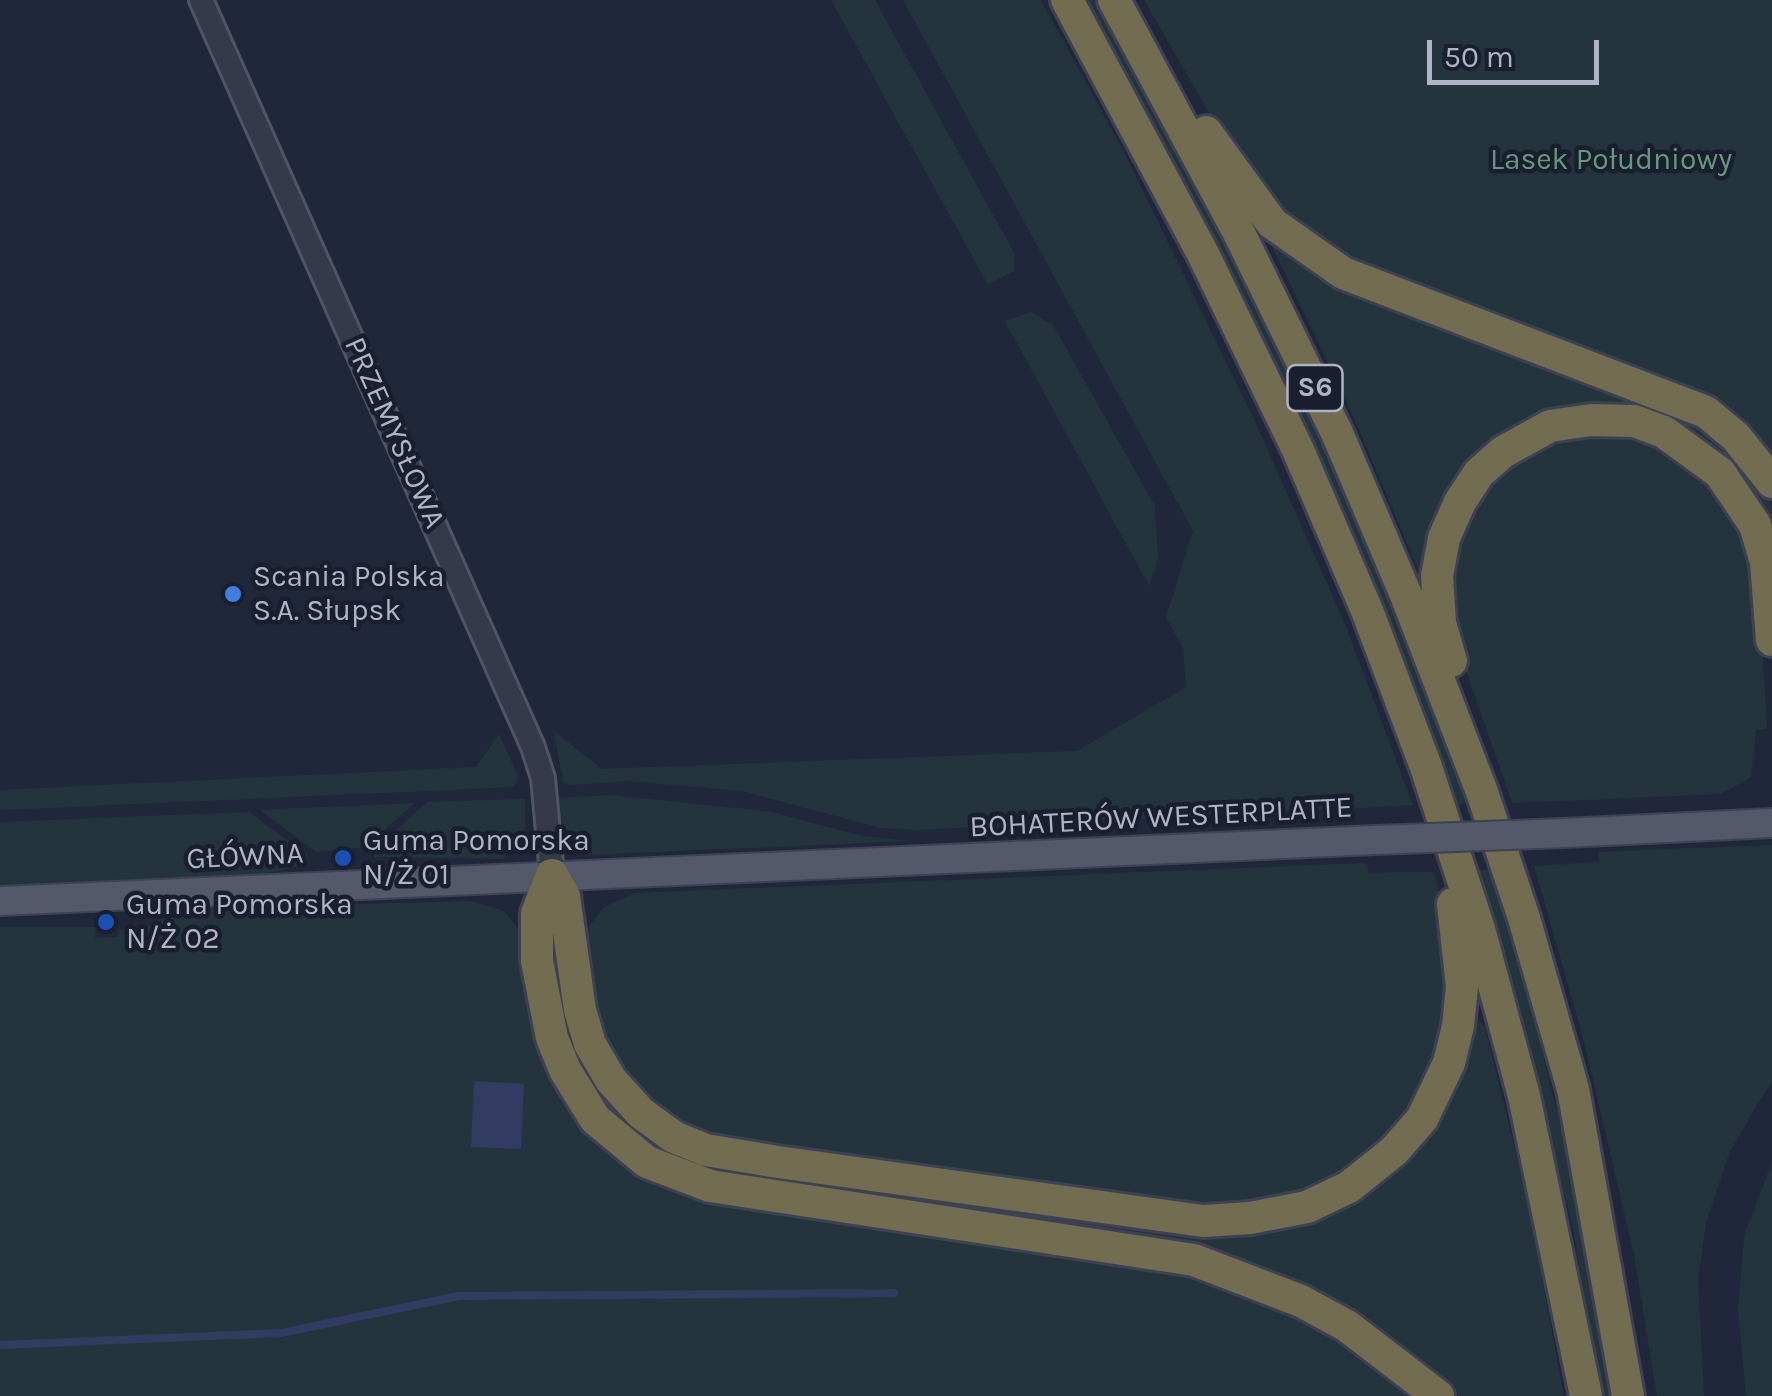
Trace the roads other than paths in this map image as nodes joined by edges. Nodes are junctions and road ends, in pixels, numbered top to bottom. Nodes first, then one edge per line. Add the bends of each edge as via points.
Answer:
1 (202, 0) edge
2 (1067, 0) edge
3 (1115, 0) edge
4 (1772, 482) edge
5 (1772, 640) edge
6 (1426, 767) junction
7 (1482, 792) junction
8 (1772, 823) edge
9 (552, 876) junction
10 (0, 901) edge
11 (1438, 1396) edge
12 (1586, 1396) edge
13 (1628, 1396) edge

1 - 9 street, PRZEMYSŁOWA via 533,746 544,778
2 - 6 highway, S6 via 1298,450
3 - 4 highway via 1253,201 1298,245 1342,274 1706,412
3 - 7 highway, S6 via 1337,433
5 - 7 highway via 1756,525 1720,473 1664,432 1634,421 1550,426 1478,474 1444,538 1437,576 1440,623
6 - 9 highway via 1459,936 1462,987 1449,1063 1422,1119 1349,1186 1308,1207 1250,1218 1202,1221 1121,1212 706,1150 674,1137 611,1080 590,1044 564,896
6 - 12 highway, S6 via 1524,1096
7 - 13 highway, S6 via 1572,1089
8 - 9 main road, BOHATERÓW WESTERPLATTE, bridge
9 - 10 main road, GŁÓWNA
9 - 11 highway via 537,912 537,962 552,1038 595,1119 647,1162 710,1186 1194,1260 1332,1318

